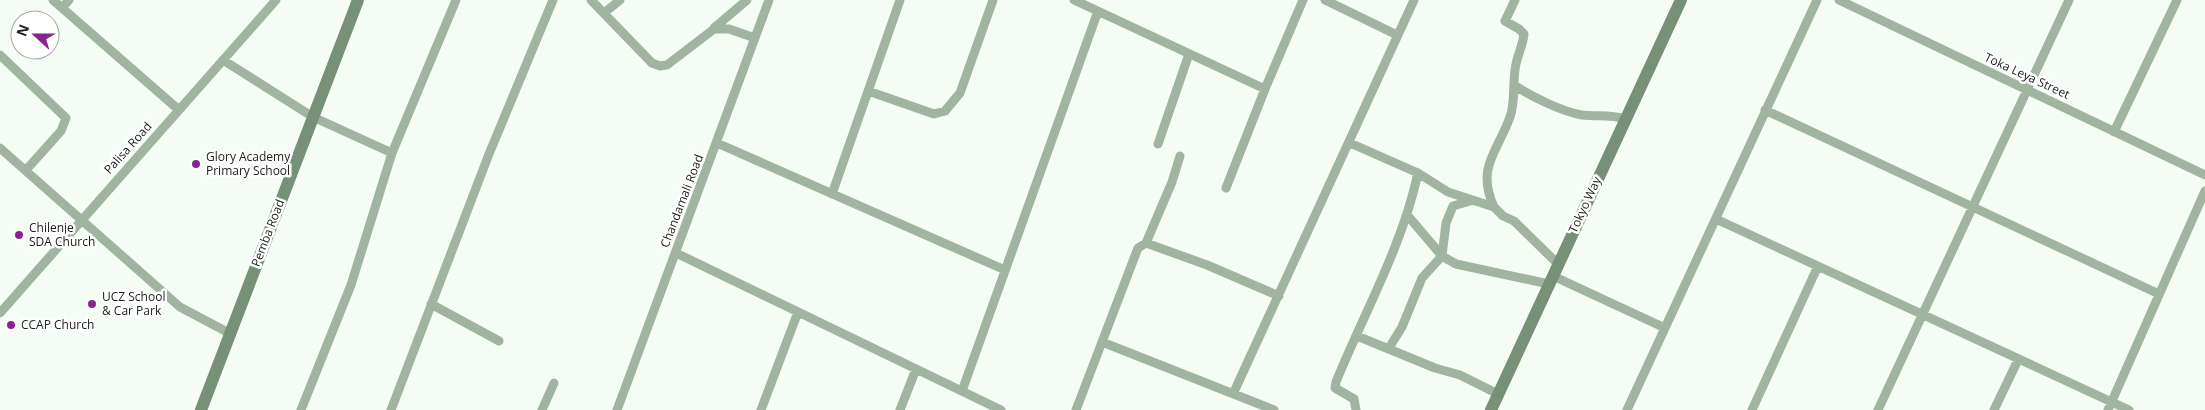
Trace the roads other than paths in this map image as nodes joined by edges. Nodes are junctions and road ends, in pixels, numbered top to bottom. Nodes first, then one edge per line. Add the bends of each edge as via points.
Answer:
1 (53, 0) edge
2 (69, 0) edge
3 (276, 0) edge
4 (358, 0) edge
5 (456, 0) edge
6 (553, 0) edge
7 (591, 0) edge
8 (620, 0) edge
9 (747, 0) edge
10 (769, 0) edge
11 (900, 0) edge
12 (993, 0) edge
13 (1074, 0) edge
14 (1303, 0) edge
15 (1325, 0) edge
16 (1414, 0) edge
17 (1515, 0) edge
18 (1681, 0) edge
19 (1817, 0) edge
20 (1839, 0) edge
21 (2070, 0) edge
22 (2176, 0) edge
23 (62, 8) junction
24 (1098, 11) junction
25 (604, 13) junction
26 (714, 29) junction
27 (1397, 35) junction
28 (755, 38) junction
29 (1188, 54) junction
30 (0, 55) edge
31 (223, 60) junction
32 (1514, 85) junction
33 (868, 90) junction
34 (1265, 90) junction
35 (2026, 90) junction
36 (179, 110) junction
37 (1766, 110) junction
38 (313, 117) junction
39 (1625, 119) junction
40 (2114, 132) junction
41 (717, 143) junction
42 (1350, 143) junction
43 (1158, 144) dead end
44 (0, 148) edge
45 (392, 153) junction
46 (1180, 156) dead end
47 (26, 170) junction
48 (1418, 174) junction
49 (2205, 175) edge
50 (1226, 188) dead end
51 (2205, 191) edge
52 (832, 194) junction
53 (1475, 200) junction
54 (1494, 207) junction
55 (1974, 208) junction
56 (1408, 216) junction
57 (1716, 219) junction
58 (81, 220) junction
59 (1146, 243) junction
60 (676, 253) junction
61 (1442, 256) junction
62 (1818, 266) junction
63 (1005, 270) junction
64 (1553, 275) junction
65 (2159, 294) junction
66 (1279, 296) junction
67 (431, 304) junction
68 (798, 312) junction
69 (0, 313) edge
70 (1922, 314) junction
71 (1665, 328) junction
72 (230, 333) junction
73 (1357, 336) junction
74 (499, 342) dead end
75 (1102, 342) junction
76 (1389, 348) junction
77 (2018, 360) junction
78 (916, 369) junction
79 (554, 383) dead end
80 (962, 391) junction
81 (1233, 394) junction
82 (1498, 394) junction
83 (2110, 406) edge
84 (201, 410) edge
85 (301, 410) edge
86 (391, 410) edge
87 (542, 410) edge
88 (617, 410) edge
89 (761, 410) edge
90 (900, 410) edge
91 (1001, 410) edge
92 (1076, 410) edge
93 (1274, 410) edge
94 (1356, 410) edge
95 (1491, 410) edge
96 (1627, 410) edge
97 (1752, 410) edge
98 (1878, 410) edge
99 (1994, 410) edge
100 (2129, 410) edge

1 - 23 street
2 - 23 street
3 - 31 street, Palisa Road
4 - 38 street, Pemba Road
5 - 45 street
6 - 67 street
7 - 25 street
8 - 25 street
9 - 26 street
10 - 28 street, Chandamali Road
11 - 33 street
12 - 33 street via 960,93 945,111 934,114
13 - 24 street
14 - 34 street
15 - 27 street
16 - 27 street
17 - 32 street via 1505,21 1524,34
18 - 39 street, Tokyo Way
19 - 37 street
20 - 35 street, Toka Leya Street
21 - 35 street
22 - 40 street
23 - 36 street
24 - 29 street
24 - 63 street
25 - 26 street via 652,63 660,66 667,65
26 - 28 street via 729,29
27 - 42 street
28 - 41 street, Chandamali Road
29 - 34 street
29 - 43 street
30 - 47 street via 66,118 61,131
31 - 36 street, Palisa Road
31 - 38 street
32 - 39 street via 1582,115 1614,115
32 - 54 street via 1511,116 1487,168 1489,196
33 - 52 street
34 - 50 street
35 - 40 street, Toka Leya Street
35 - 55 street
36 - 58 street, Palisa Road
37 - 55 street
37 - 57 street
38 - 45 street
38 - 72 street, Pemba Road
39 - 64 street, Tokyo Way
40 - 49 street, Toka Leya Street
41 - 52 street
41 - 60 street, Chandamali Road
42 - 48 street
42 - 66 street
44 - 47 street
45 - 85 street via 351,285
46 - 59 street
47 - 58 street
48 - 53 street via 1448,192
48 - 56 street
51 - 65 street
52 - 63 street
53 - 54 street
53 - 61 street via 1453,206 1446,223
54 - 64 street via 1514,221
55 - 65 street
55 - 70 street
56 - 61 street
56 - 73 street
57 - 62 street
57 - 71 street
58 - 69 street, Palisa Road
58 - 72 street via 180,307
59 - 66 street
59 - 75 street via 1138,248
60 - 68 street
60 - 88 street, Chandamali Road
61 - 64 street via 1456,264 1485,272
61 - 76 street via 1422,278 1402,327
62 - 70 street
62 - 97 street
63 - 80 street
64 - 71 street
64 - 82 street, Tokyo Way
65 - 83 street
66 - 81 street
67 - 74 street
67 - 86 street
68 - 78 street
68 - 89 street
70 - 77 street
70 - 98 street
71 - 96 street
72 - 84 street, Pemba Road
73 - 76 street
73 - 94 street via 1335,388 1354,399
75 - 81 street
75 - 92 street
76 - 82 street
77 - 83 street
77 - 99 street
78 - 80 street
78 - 90 street
79 - 87 street
80 - 91 street
81 - 93 street
82 - 95 street, Tokyo Way
83 - 100 street

